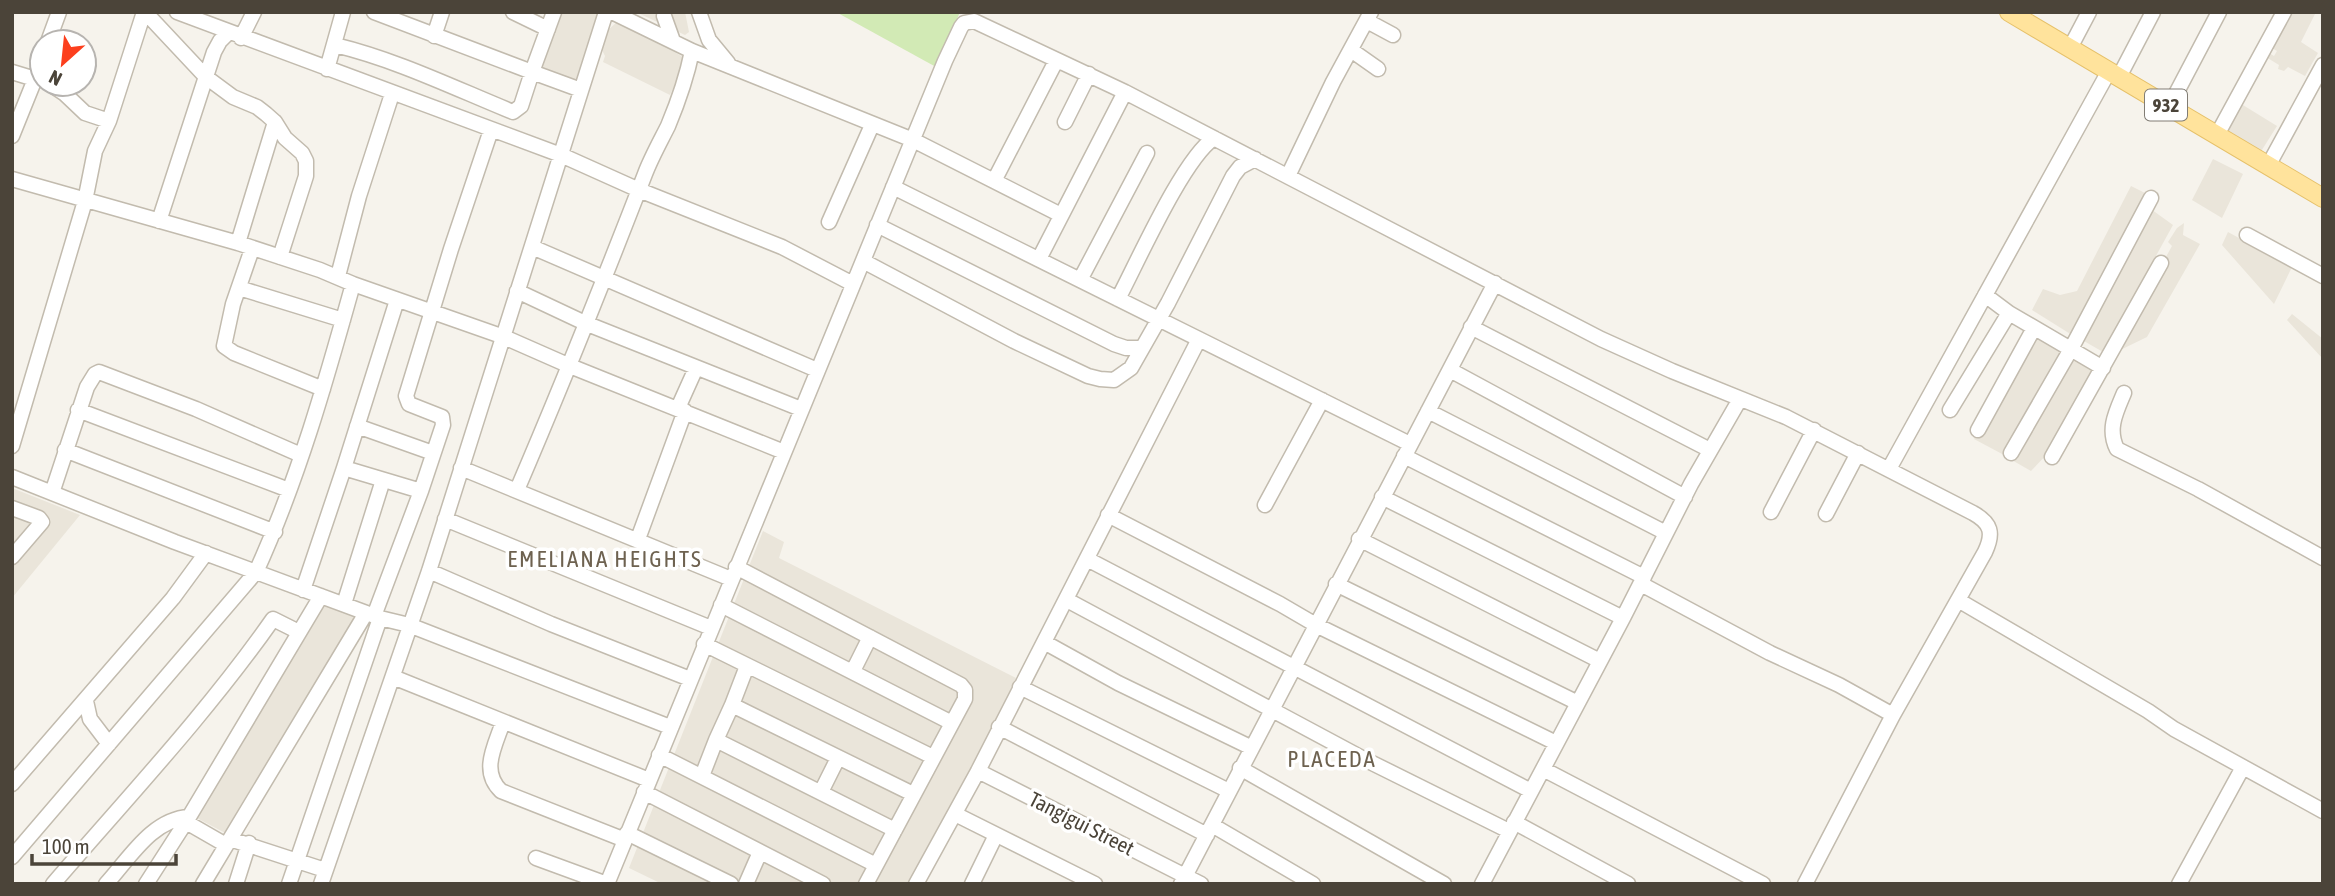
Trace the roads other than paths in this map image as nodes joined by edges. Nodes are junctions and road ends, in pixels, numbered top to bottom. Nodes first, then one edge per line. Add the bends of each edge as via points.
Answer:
1 (145, 12) edge
2 (177, 12) edge
3 (254, 12) edge
4 (342, 12) edge
5 (374, 12) edge
6 (442, 12) edge
7 (513, 12) edge
8 (554, 12) edge
9 (606, 12) edge
10 (612, 12) edge
11 (699, 12) edge
12 (2089, 12) edge
13 (2153, 12) edge
14 (2219, 12) edge
15 (2284, 12) edge
16 (2010, 13) edge
17 (392, 15) edge
18 (664, 16) dead end
19 (1369, 17) edge
20 (548, 29) junction
21 (234, 35) junction
22 (1393, 35) dead end
23 (433, 36) junction
24 (673, 41) junction
25 (335, 45) junction
26 (2070, 48) junction
27 (1351, 50) junction
28 (692, 51) junction
29 (1056, 61) junction
30 (729, 64) junction
31 (2323, 65) edge
32 (327, 69) junction
33 (1378, 69) dead end
34 (532, 72) junction
35 (1089, 74) junction
36 (2114, 74) junction
37 (206, 78) junction
38 (580, 90) junction
39 (1125, 92) junction
40 (392, 94) junction
41 (29, 98) edge
42 (69, 98) edge
43 (2169, 107) junction
44 (108, 121) junction
45 (1065, 122) dead end
46 (872, 124) junction
47 (491, 130) junction
48 (277, 131) junction
49 (2217, 135) junction
50 (12, 136) edge
51 (1214, 138) junction
52 (913, 140) junction
53 (1147, 153) dead end
54 (561, 155) junction
55 (1255, 159) junction
56 (2268, 166) junction
57 (1288, 176) junction
58 (12, 179) edge
59 (994, 181) junction
60 (893, 187) junction
61 (639, 190) junction
62 (2321, 192) edge
63 (2151, 198) dead end
64 (85, 201) junction
65 (1061, 215) junction
66 (159, 221) junction
67 (829, 222) dead end
68 (877, 225) junction
69 (2246, 235) dead end
70 (245, 246) junction
71 (532, 247) junction
72 (279, 257) junction
73 (1039, 259) junction
74 (863, 261) junction
75 (2161, 263) dead end
76 (338, 276) junction
77 (2323, 276) edge
78 (605, 280) junction
79 (1080, 280) junction
80 (1495, 283) junction
81 (353, 284) junction
82 (853, 284) junction
83 (239, 288) junction
84 (517, 291) junction
85 (1985, 295) junction
86 (397, 299) junction
87 (1118, 299) junction
88 (433, 310) junction
89 (2009, 313) junction
90 (1159, 319) junction
91 (343, 320) junction
92 (585, 323) junction
93 (1471, 327) junction
94 (2034, 328) junction
95 (504, 337) junction
96 (1199, 339) junction
97 (1142, 348) junction
98 (2071, 349) junction
99 (570, 366) junction
100 (696, 368) junction
101 (2104, 368) junction
102 (817, 370) junction
103 (1450, 370) junction
104 (323, 389) junction
105 (2124, 393) dead end
106 (1740, 399) junction
107 (1322, 400) junction
108 (681, 409) junction
109 (801, 409) junction
110 (78, 410) junction
111 (1950, 410) dead end
112 (1428, 411) junction
113 (357, 426) junction
114 (1814, 430) junction
115 (1978, 430) dead end
116 (12, 446) edge
117 (65, 450) junction
118 (1407, 450) junction
119 (1710, 450) junction
120 (784, 452) junction
121 (433, 453) junction
122 (1858, 453) junction
123 (2011, 453) dead end
124 (300, 455) junction
125 (2052, 457) dead end
126 (344, 468) junction
127 (461, 468) junction
128 (1889, 469) junction
129 (12, 477) edge
130 (383, 480) junction
131 (289, 490) junction
132 (517, 490) junction
133 (421, 491) junction
134 (52, 493) junction
135 (1382, 497) junction
136 (1685, 497) junction
137 (1265, 505) dead end
138 (12, 508) edge
139 (1771, 512) dead end
140 (1826, 514) dead end
141 (1108, 516) junction
142 (445, 519) junction
143 (275, 532) junction
144 (1666, 533) junction
145 (638, 539) junction
146 (1359, 539) junction
147 (206, 553) junction
148 (13, 554) edge
149 (2323, 558) edge
150 (1087, 559) junction
151 (429, 571) junction
152 (256, 572) junction
153 (734, 573) junction
154 (1642, 581) junction
155 (1336, 584) junction
156 (303, 590) junction
157 (321, 596) junction
158 (1066, 600) junction
159 (1958, 600) junction
160 (344, 604) junction
161 (721, 604) junction
162 (373, 615) junction
163 (1623, 618) junction
164 (409, 625) junction
165 (1316, 625) junction
166 (711, 628) junction
167 (299, 632) junction
168 (870, 637) junction
169 (1044, 642) junction
170 (704, 644) junction
171 (1601, 661) junction
172 (747, 666) junction
173 (1295, 666) junction
174 (853, 671) junction
175 (393, 677) junction
176 (690, 679) junction
177 (1020, 687) junction
178 (86, 701) junction
179 (1578, 703) junction
180 (732, 705) junction
181 (1270, 709) junction
182 (1893, 715) junction
183 (503, 722) junction
184 (953, 723) junction
185 (670, 727) junction
186 (999, 727) junction
187 (716, 740) junction
188 (1556, 743) junction
189 (109, 744) junction
190 (1250, 747) junction
191 (659, 755) junction
192 (933, 757) junction
193 (838, 758) junction
194 (2243, 767) junction
195 (1240, 768) junction
196 (1544, 769) junction
197 (978, 771) junction
198 (702, 776) junction
199 (12, 785) edge
200 (647, 786) junction
201 (1229, 791) junction
202 (1531, 791) junction
203 (821, 792) junction
204 (913, 794) junction
205 (2323, 811) edge
206 (955, 814) junction
207 (187, 819) junction
208 (1511, 827) junction
209 (895, 830) junction
210 (1209, 830) junction
211 (150, 835) junction
212 (996, 835) junction
213 (626, 836) junction
214 (228, 842) junction
215 (249, 844) junction
216 (760, 852) junction
217 (12, 857) edge
218 (163, 857) junction
219 (536, 858) dead end
220 (298, 860) junction
221 (876, 865) junction
222 (323, 877) edge
223 (1427, 879) edge
224 (1183, 880) edge
225 (922, 882) edge
226 (1811, 882) edge
227 (53, 884) edge
228 (106, 884) edge
229 (146, 884) edge
230 (203, 884) edge
231 (236, 884) edge
232 (289, 884) edge
233 (731, 884) edge
234 (746, 884) edge
235 (823, 884) edge
236 (866, 884) edge
237 (972, 884) edge
238 (1095, 884) edge
239 (1201, 884) edge
240 (1313, 884) edge
241 (1444, 884) edge
242 (1482, 884) edge
243 (1628, 884) edge
244 (1763, 884) edge
245 (2179, 884) edge

1 - 37 street
1 - 44 street
2 - 21 street
3 - 21 street
4 - 25 street
5 - 17 street
6 - 23 street
7 - 20 street
8 - 20 street
9 - 38 street
10 - 24 street
11 - 30 street via 709,40
12 - 26 street
13 - 36 street
14 - 43 street
15 - 49 street
16 - 26 main road, 932
17 - 23 street
18 - 24 street
19 - 22 street
19 - 27 street
20 - 34 street
21 - 32 street
21 - 37 street via 217,46
23 - 34 street
24 - 28 street
25 - 32 street
25 - 34 street via 424,74 513,112 521,106
26 - 36 main road, 932
27 - 33 street
27 - 57 street
28 - 30 street
28 - 61 street via 688,73
29 - 35 street
29 - 52 street via 974,21 964,23
29 - 59 street
30 - 46 street
31 - 56 street
32 - 40 street
34 - 38 street
35 - 39 street
35 - 45 street
36 - 43 main road, 932
36 - 85 street
37 - 48 street via 257,107
37 - 66 street
38 - 54 street
39 - 51 street
39 - 65 street
40 - 47 street
40 - 76 street
41 - 50 street
42 - 44 street via 85,113
43 - 49 main road, 932
44 - 64 street
46 - 52 street
46 - 67 street
47 - 54 street
47 - 88 street
48 - 70 street
48 - 72 street via 302,153 308,169
49 - 56 main road, 932
51 - 55 street
51 - 87 street via 1199,150 1185,173
52 - 59 street
52 - 60 street
53 - 79 street
54 - 61 street
54 - 71 street
55 - 57 street
55 - 90 street via 1233,176
56 - 62 main road, 932
57 - 80 street
58 - 64 street
59 - 65 street
60 - 68 street
60 - 73 street
61 - 78 street
61 - 82 street via 782,247
63 - 98 street
64 - 66 street
64 - 116 street
65 - 73 street
66 - 70 street
68 - 74 street
68 - 97 street via 1114,344
69 - 77 street
70 - 72 street
70 - 83 street
71 - 78 street
71 - 84 street
72 - 76 street
73 - 79 street
74 - 82 street
74 - 97 street via 1014,341 1100,379 1124,375
75 - 101 street
76 - 81 street
78 - 92 street
78 - 102 street
79 - 87 street
80 - 93 street
80 - 106 street via 1635,355
81 - 86 street
81 - 91 street
82 - 102 street
83 - 91 street
83 - 104 street via 223,342 226,349
84 - 92 street
84 - 95 street
85 - 89 street
85 - 128 street
86 - 88 street
86 - 113 street
87 - 90 street
88 - 95 street
88 - 121 street via 406,396 409,404 437,413 443,420
89 - 94 street
89 - 111 street
90 - 96 street
90 - 97 street
91 - 104 street
92 - 99 street
92 - 100 street
93 - 103 street
93 - 119 street
94 - 98 street
94 - 115 street
95 - 99 street
95 - 127 street
96 - 107 street
96 - 141 street
98 - 101 street
98 - 123 street
99 - 108 street
99 - 132 street
100 - 108 street
100 - 109 street
101 - 125 street
102 - 109 street
103 - 112 street
103 - 136 street
104 - 124 street
105 - 149 street via 2112,422 2118,449
106 - 114 street
106 - 119 street
107 - 118 street
107 - 137 street
108 - 120 street
108 - 145 street
109 - 120 street
110 - 117 street
110 - 124 street via 92,377 105,373
110 - 131 street
112 - 118 street
112 - 144 street
113 - 121 street
113 - 126 street
114 - 122 street
114 - 139 street
117 - 134 street
117 - 143 street
118 - 135 street
118 - 154 street
119 - 136 street
120 - 153 street
121 - 133 street
122 - 128 street
122 - 140 street
124 - 131 street
126 - 130 street
126 - 156 street
127 - 132 street
127 - 142 street
128 - 159 street via 1987,523 1989,543
129 - 134 street
130 - 133 street
130 - 160 street
131 - 143 street
132 - 145 street
133 - 162 street
134 - 147 street
135 - 146 street
135 - 163 street
136 - 144 street
138 - 148 street via 43,522
141 - 150 street
141 - 165 street
142 - 151 street
142 - 166 street
143 - 152 street
144 - 154 street
145 - 153 street
146 - 155 street
146 - 171 street
147 - 152 street
147 - 178 street
150 - 158 street
150 - 173 street
151 - 164 street
151 - 176 street
152 - 156 street
152 - 189 street
153 - 161 street
153 - 168 street
154 - 163 street
154 - 182 street
155 - 165 street
155 - 179 street
156 - 157 street
157 - 160 street
157 - 167 street
158 - 169 street
158 - 181 street
159 - 182 street
159 - 194 street
160 - 162 street
161 - 166 street
161 - 174 street
162 - 164 street
162 - 214 street
162 - 220 street
163 - 171 street
164 - 175 street
164 - 185 street
165 - 173 street
165 - 188 street
166 - 170 street
167 - 207 street
167 - 227 street via 273,619 179,738
168 - 174 street
168 - 184 street via 961,685 965,699
169 - 177 street
169 - 190 street
170 - 172 street
170 - 176 street
171 - 179 street
172 - 180 street
172 - 192 street
173 - 181 street
173 - 202 street
174 - 184 street
175 - 183 street
175 - 222 street
176 - 185 street
177 - 186 street
177 - 201 street
178 - 189 street via 90,719
178 - 199 street
179 - 188 street
180 - 187 street
180 - 193 street
181 - 190 street
181 - 208 street
182 - 226 street
183 - 200 street
183 - 213 street via 490,766 492,782 501,791
184 - 192 street
185 - 191 street
186 - 197 street
186 - 210 street
187 - 198 street
187 - 203 street
188 - 196 street
189 - 217 street
190 - 195 street
191 - 198 street
191 - 200 street
192 - 204 street
193 - 203 street
193 - 204 street
194 - 205 street
194 - 245 street
195 - 201 street
195 - 223 street
196 - 202 street
196 - 244 street
197 - 206 street
197 - 224 street, Tangigui Street
198 - 221 street
200 - 213 street
200 - 216 street
201 - 210 street
202 - 208 street
203 - 209 street
204 - 209 street
206 - 212 street
206 - 225 street
207 - 211 street via 176,818
207 - 214 street
207 - 218 street
208 - 242 street
208 - 243 street
209 - 221 street
210 - 224 street
210 - 240 street
211 - 218 street
211 - 228 street
212 - 237 street
212 - 238 street
213 - 219 street via 607,884
213 - 233 street
214 - 215 street
214 - 230 street
215 - 220 street
215 - 231 street
216 - 234 street
216 - 235 street
218 - 229 street
220 - 222 street
220 - 232 street
221 - 236 street
223 - 241 street
224 - 239 street, Tangigui Street

